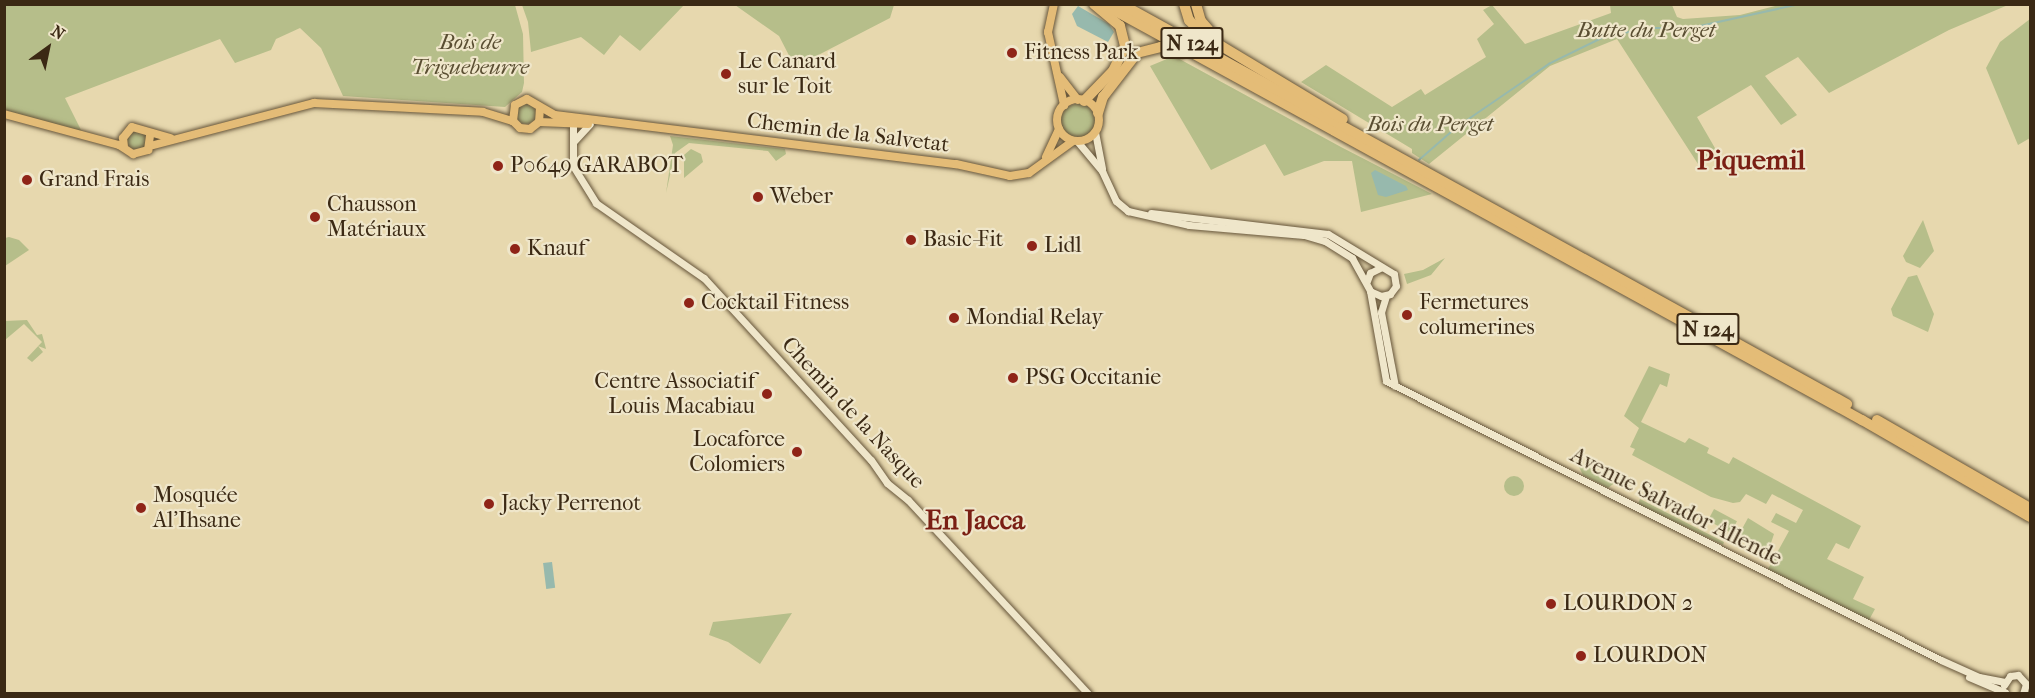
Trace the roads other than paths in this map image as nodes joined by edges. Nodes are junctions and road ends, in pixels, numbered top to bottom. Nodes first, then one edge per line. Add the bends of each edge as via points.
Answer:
1 (1054, 4) edge
2 (1094, 4) edge
3 (1103, 4) edge
4 (1121, 4) edge
5 (1184, 4) edge
6 (1196, 4) edge
7 (1235, 53) junction
8 (1057, 72) junction
9 (1230, 74) junction
10 (1081, 100) junction
11 (1064, 105) junction
12 (514, 106) junction
13 (540, 108) junction
14 (489, 112) junction
15 (1098, 113) junction
16 (4, 114) edge
17 (513, 121) junction
18 (539, 122) junction
19 (573, 123) junction
20 (590, 124) junction
21 (642, 127) junction
22 (1059, 129) junction
23 (1095, 132) junction
24 (124, 135) junction
25 (150, 135) junction
26 (91, 138) junction
27 (179, 139) junction
28 (574, 141) junction
29 (1075, 141) junction
30 (150, 146) junction
31 (124, 147) junction
32 (1044, 160) junction
33 (1412, 165) junction
34 (1102, 171) junction
35 (1109, 187) junction
36 (1382, 267) junction
37 (1367, 282) junction
38 (1370, 291) junction
39 (1386, 296) junction
40 (1395, 386) junction
41 (2001, 495) junction
42 (2031, 508) edge
43 (2031, 517) edge
44 (1941, 660) junction
45 (2004, 682) junction
46 (2028, 684) edge
47 (1088, 693) edge
48 (2006, 693) edge
49 (2023, 693) edge

1 - 8 main road via 1048,32
2 - 10 highway via 1120,26 1125,46 1113,71
3 - 9 highway, N 124
4 - 33 highway, N 124
5 - 7 highway via 1189,20 1203,35
6 - 7 highway via 1207,29
7 - 33 highway
8 - 10 main road
8 - 11 main road
9 - 15 highway via 1170,48 1144,50 1132,58 1108,89
9 - 41 highway, N 124
10 - 11 main road
10 - 15 main road
11 - 22 main road via 1057,118
12 - 13 main road via 527,99
12 - 14 main road
12 - 17 main road
13 - 18 main road
13 - 21 main road, Chemin de la Salvetat via 550,114
14 - 17 main road
14 - 27 main road via 314,103
15 - 23 main road
16 - 26 main road
17 - 18 main road via 527,129
18 - 19 main road, Chemin de la Salvetat
19 - 20 main road, Chemin de la Salvetat
19 - 28 street, Chemin de la Nasque
20 - 21 main road, Chemin de la Salvetat
20 - 28 street
21 - 32 main road, Chemin de la Salvetat via 956,164 1010,176 1029,173
22 - 29 main road
22 - 32 main road
23 - 29 main road
23 - 34 street
24 - 25 main road via 139,126
24 - 26 main road
24 - 31 main road
25 - 27 main road
25 - 30 main road
26 - 31 main road
27 - 30 main road
28 - 47 street, Chemin de la Nasque via 573,166 596,203 704,278 871,460 887,483 908,500
29 - 32 main road, Chemin de la Salvetat
29 - 34 street
30 - 31 main road via 138,155
33 - 41 highway, N 124
34 - 35 street
35 - 36 street via 1127,205 1170,217 1318,231 1342,240
35 - 37 street via 1123,208 1152,218 1304,234 1325,241 1352,258
36 - 37 street via 1370,273
36 - 39 street via 1392,272 1396,281 1394,290
37 - 38 street
38 - 39 street
38 - 40 street via 1386,381
39 - 40 street via 1381,312
40 - 44 street, Avenue Salvador Allende
41 - 42 highway, N 124
41 - 43 highway, N 124
44 - 45 street, Avenue Salvador Allende via 1979,677
44 - 48 street, Avenue Salvador Allende
45 - 46 street, Avenue Salvador Allende via 2014,675
45 - 48 street
46 - 49 street

